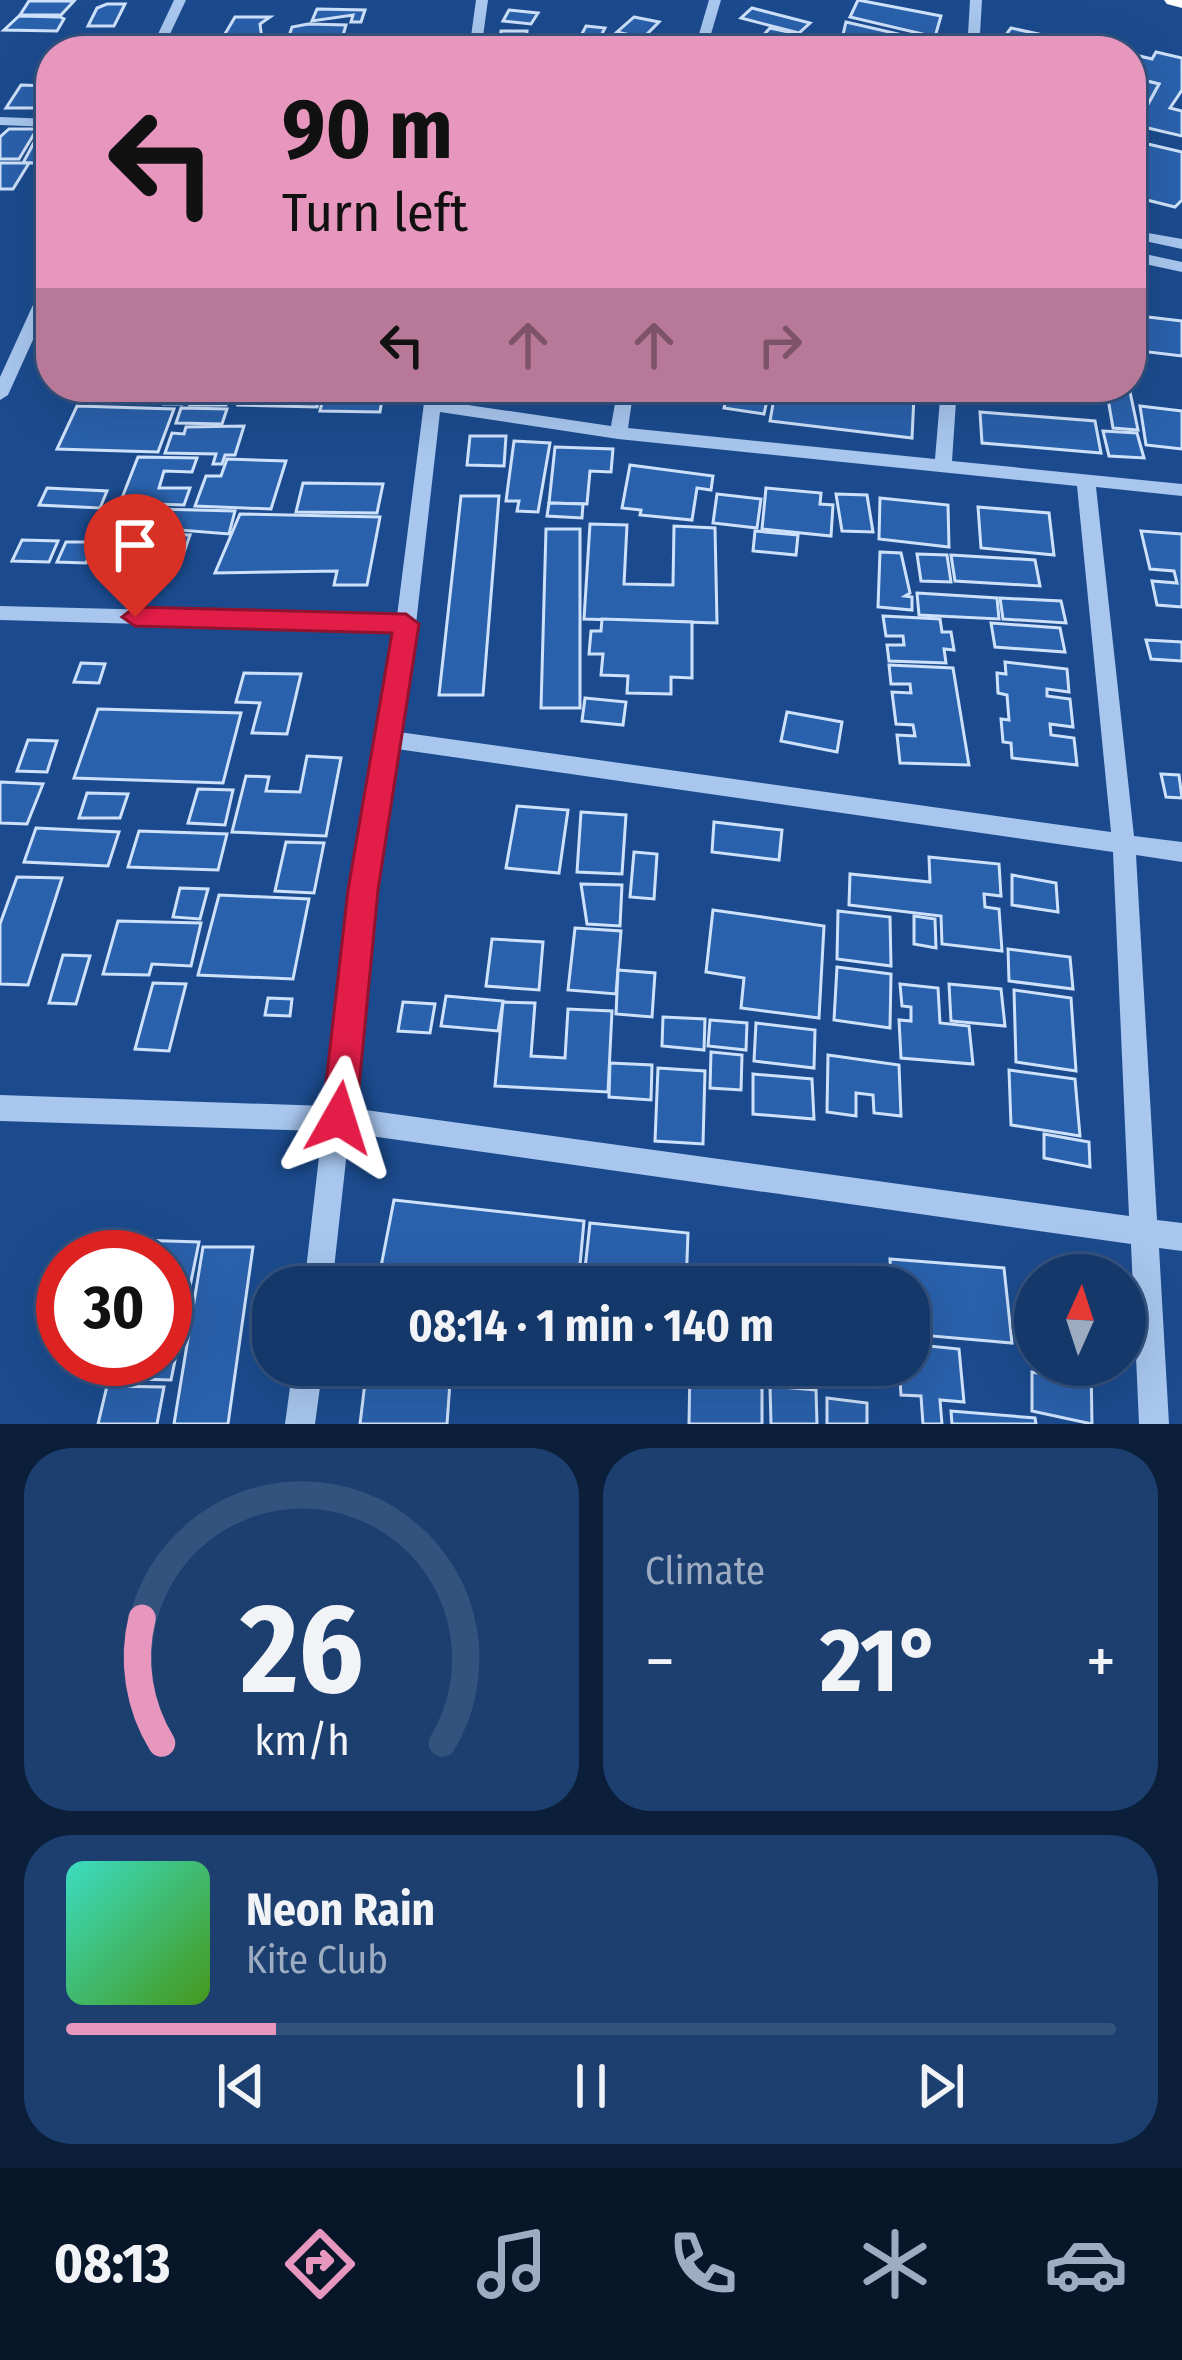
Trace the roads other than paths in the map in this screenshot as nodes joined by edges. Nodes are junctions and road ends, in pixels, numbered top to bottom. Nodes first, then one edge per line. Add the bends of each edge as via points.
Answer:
1 (180, 0) edge
2 (482, 0) edge
3 (715, 0) edge
4 (976, 0) edge
5 (164, 36) edge
6 (477, 36) edge
7 (704, 36) edge
8 (975, 36) edge
9 (0, 121) edge
10 (36, 122) edge
11 (1146, 237) edge
12 (1182, 244) edge
13 (1146, 259) edge
14 (1182, 267) edge
15 (36, 316) edge
16 (0, 394) edge
17 (432, 402) edge
18 (463, 402) edge
19 (623, 402) edge
20 (949, 402) edge
21 (618, 433) junction
22 (943, 467) junction
23 (1086, 481) junction
24 (1182, 490) edge
25 (0, 613) edge
26 (406, 624) junction
27 (388, 739) junction
28 (1124, 845) junction
29 (1182, 852) edge
30 (0, 1108) edge
31 (339, 1118) junction
32 (1148, 1232) junction
33 (1182, 1237) edge
34 (321, 1266) edge
35 (305, 1386) edge
36 (300, 1424) edge
37 (1154, 1424) edge

1 - 5 street
2 - 6 street
3 - 7 street
4 - 8 street
9 - 10 street
11 - 12 street
13 - 14 street
15 - 16 street
17 - 26 street
18 - 21 street
19 - 21 street
20 - 22 street
21 - 22 street
22 - 23 street
23 - 24 street
23 - 28 street
25 - 26 street
26 - 27 street
27 - 28 street
27 - 31 street
28 - 29 street
28 - 32 street
30 - 31 street
31 - 32 street
31 - 34 street
32 - 33 street
32 - 37 street
35 - 36 street

